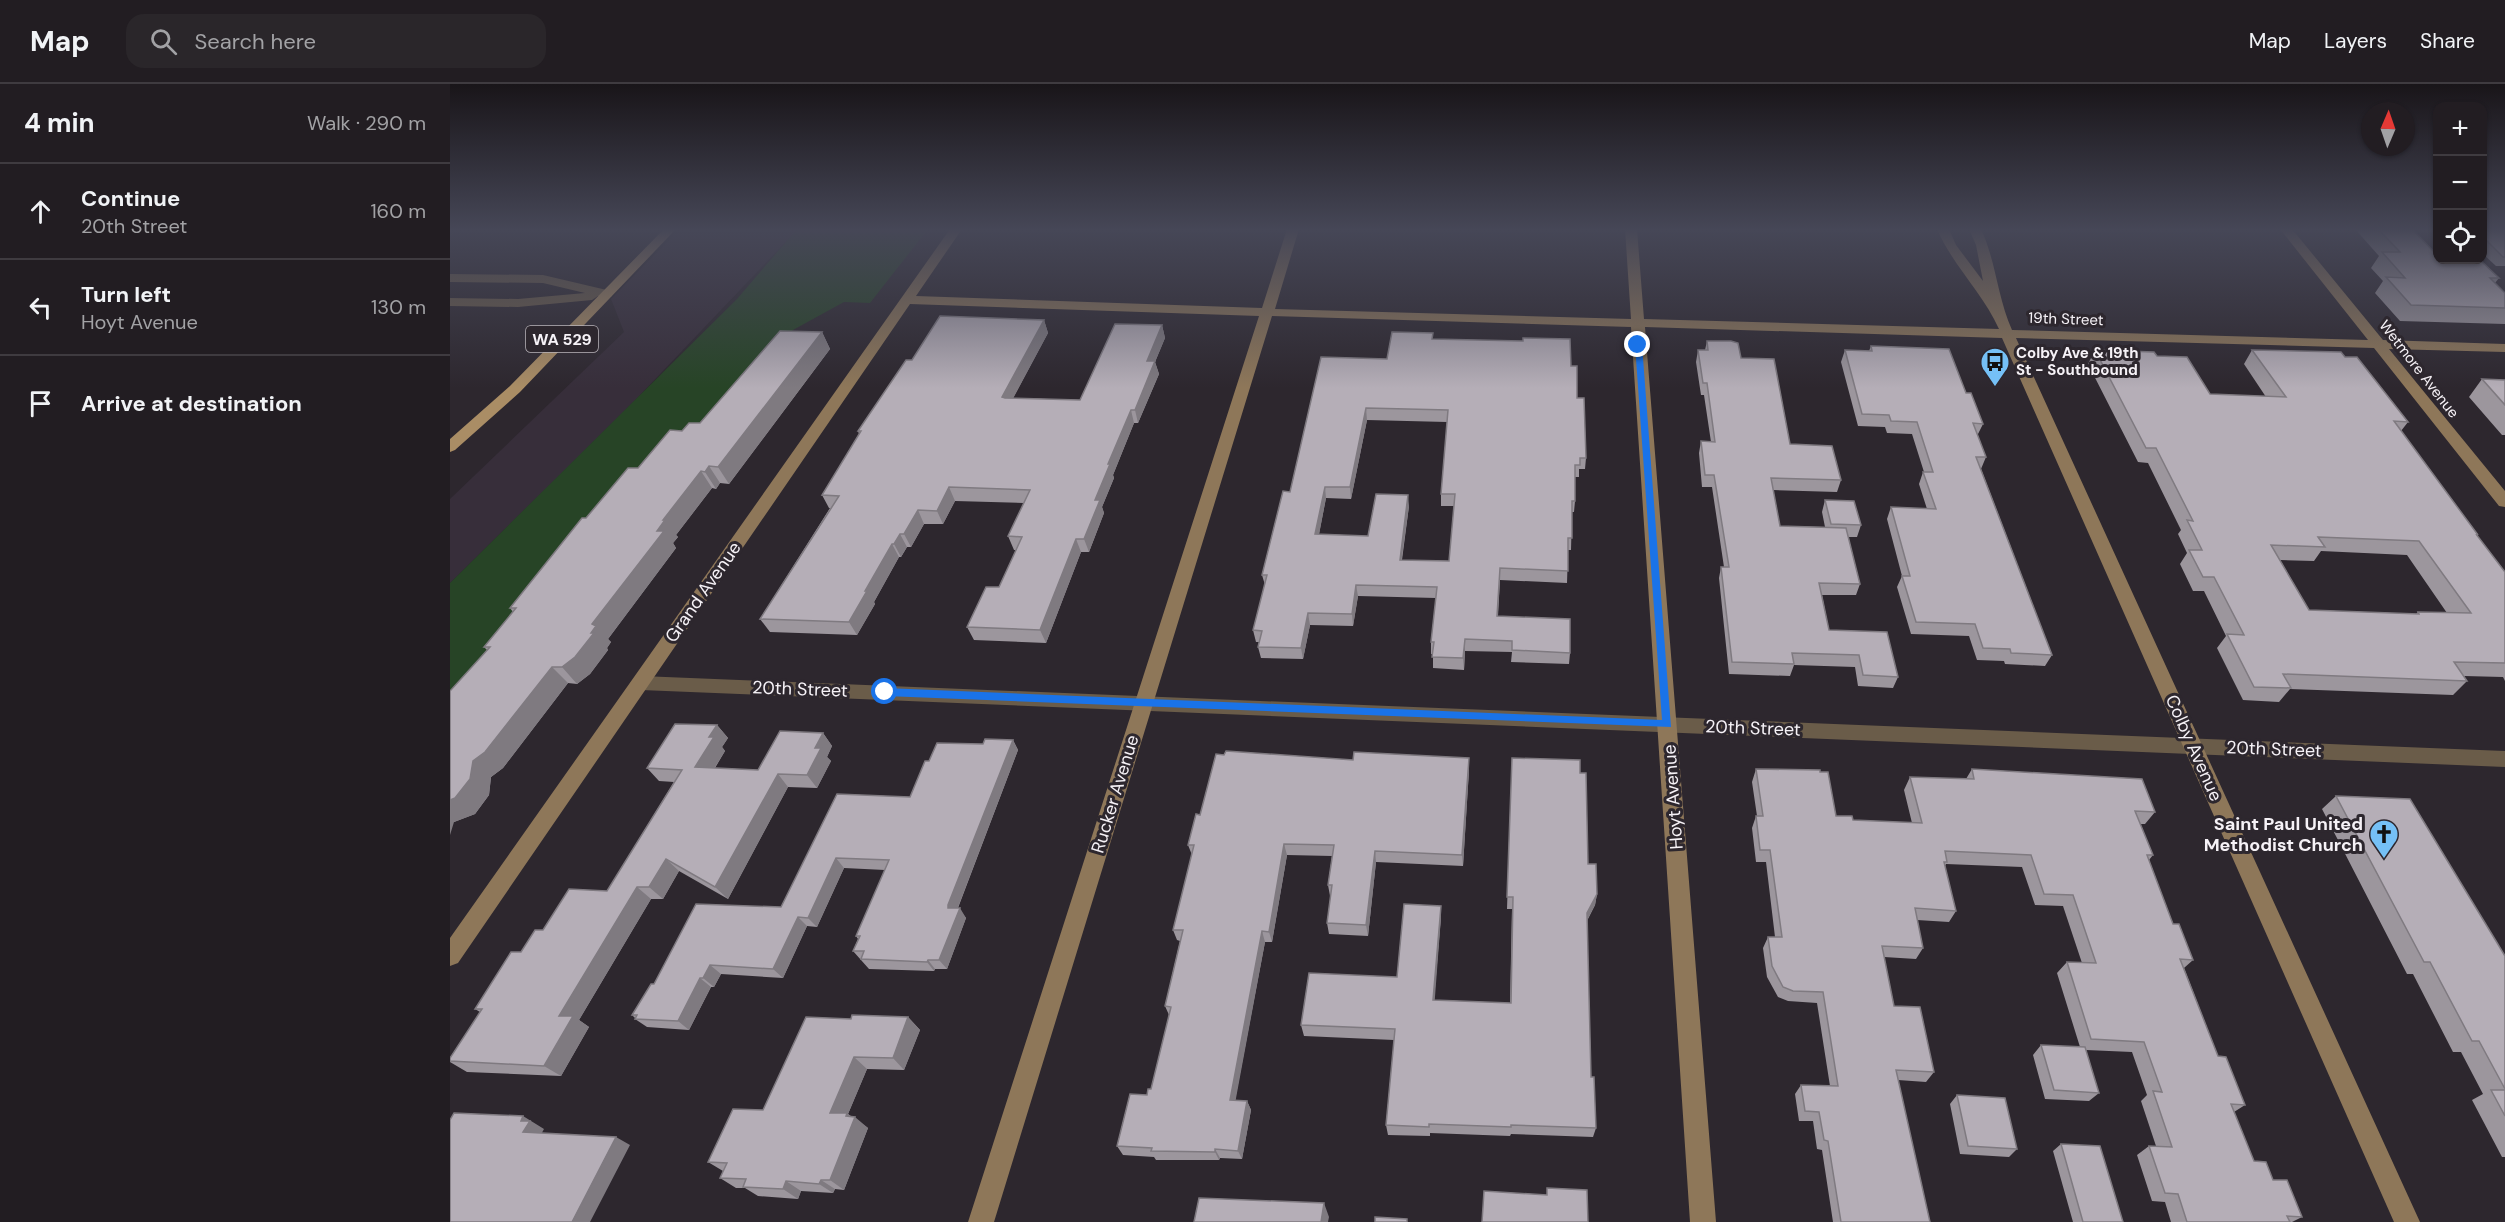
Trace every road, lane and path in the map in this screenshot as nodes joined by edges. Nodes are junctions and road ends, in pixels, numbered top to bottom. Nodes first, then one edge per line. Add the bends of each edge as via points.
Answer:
1 (556, 282) edge
2 (618, 282) edge
3 (919, 282) edge
4 (1277, 282) edge
5 (1634, 282) edge
6 (1978, 282) edge
7 (1990, 282) edge
8 (2330, 282) edge
9 (606, 294) junction
10 (906, 300) junction
11 (450, 302) edge
12 (1995, 306) junction
13 (1267, 313) junction
14 (1637, 323) junction
15 (2008, 334) junction
16 (2377, 345) junction
17 (2505, 348) edge
18 (450, 447) edge
19 (2505, 502) edge
20 (641, 682) junction
21 (1144, 701) junction
22 (1668, 724) junction
23 (2193, 746) junction
24 (2505, 759) edge
25 (450, 956) edge
26 (981, 1222) edge
27 (1703, 1222) edge
28 (2407, 1222) edge

1 - 9 street
2 - 9 main road, WA 529
3 - 10 street, Grand Avenue
4 - 13 street, Rucker Avenue
5 - 14 street, Hoyt Avenue
6 - 12 street, Colby Avenue
7 - 12 street, Colby Avenue
8 - 16 street, Wetmore Avenue
9 - 11 street via 518,303
9 - 18 main road, WA 529 via 515,389
10 - 13 street, 19th Street
10 - 20 street, Grand Avenue
12 - 15 street, Colby Avenue
13 - 14 street, 19th Street
13 - 21 street, Rucker Avenue
14 - 15 street, 19th Street
14 - 22 street, Hoyt Avenue
15 - 16 street, 19th Street
15 - 23 street, Colby Avenue
16 - 17 street, 19th Street
16 - 19 street, Wetmore Avenue
20 - 21 street, 20th Street
20 - 25 street, Grand Avenue
21 - 22 street, 20th Street
21 - 26 street, Rucker Avenue
22 - 23 street, 20th Street
22 - 27 street, Hoyt Avenue
23 - 24 street, 20th Street
23 - 28 street, Colby Avenue

